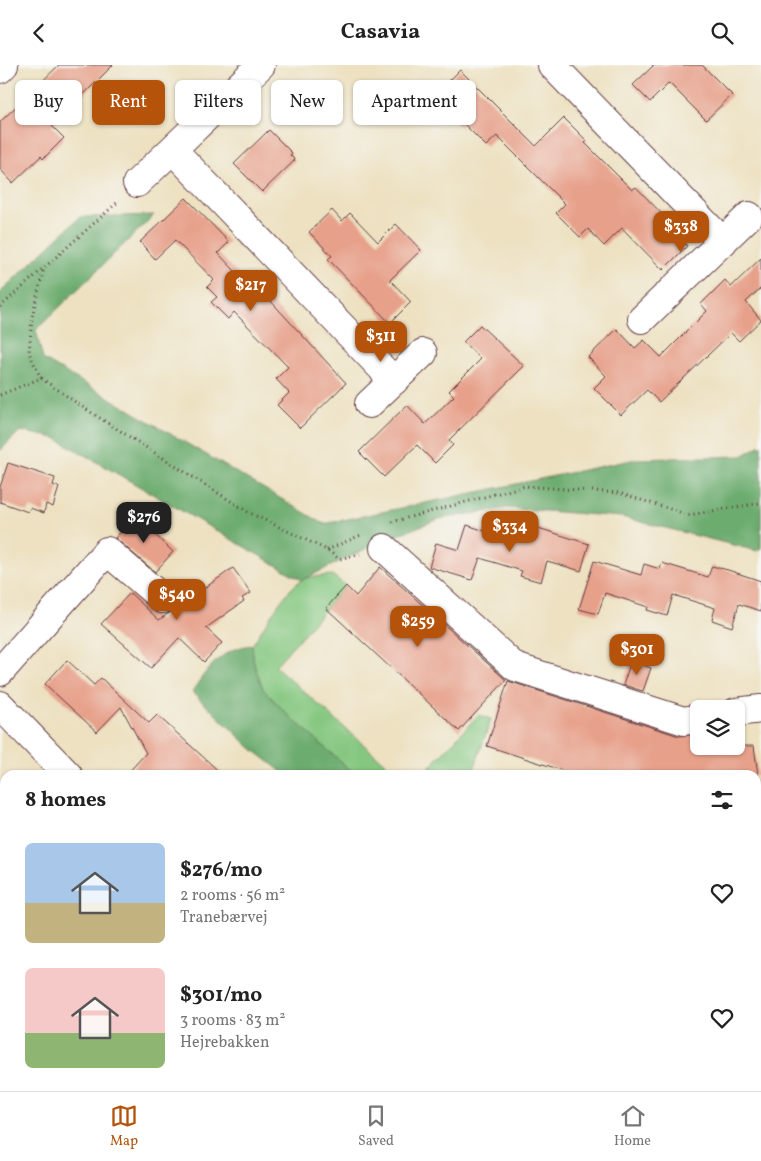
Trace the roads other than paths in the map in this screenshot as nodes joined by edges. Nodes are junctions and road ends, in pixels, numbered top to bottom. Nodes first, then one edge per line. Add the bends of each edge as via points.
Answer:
1 (4, 65) edge
2 (261, 65) edge
3 (552, 65) edge
4 (0, 69) edge
5 (173, 150) junction
6 (137, 183) road end
7 (749, 216) dead end
8 (722, 242) junction
9 (642, 319) dead end
10 (423, 353) dead end
11 (394, 381) junction
12 (369, 405) dead end
13 (378, 535) road end
14 (163, 599) dead end
15 (0, 672) edge
16 (0, 705) edge
17 (761, 709) edge
18 (745, 712) edge
19 (690, 720) edge
20 (63, 770) edge

1 - 4 street
2 - 5 street
3 - 8 street
5 - 6 street
5 - 11 street
7 - 8 street
8 - 9 street
10 - 11 street
11 - 12 street
13 - 19 street via 515,667 684,721
14 - 15 street via 107,551
16 - 20 street
17 - 18 street

